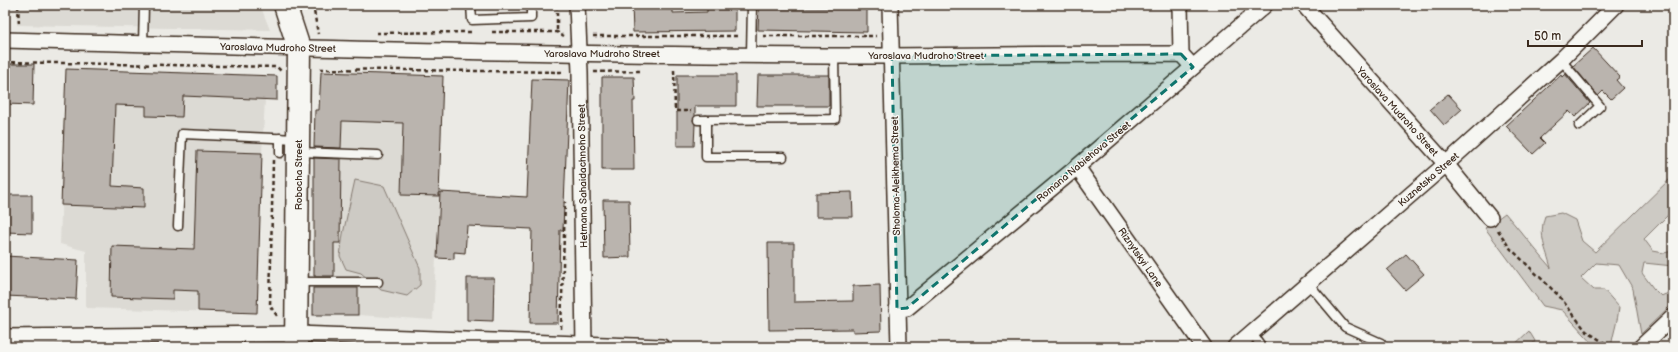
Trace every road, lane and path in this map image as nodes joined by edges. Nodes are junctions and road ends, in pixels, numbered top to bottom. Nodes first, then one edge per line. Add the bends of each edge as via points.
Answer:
1 (18, 5) edge
2 (144, 5) edge
3 (285, 5) edge
4 (313, 5) edge
5 (471, 5) edge
6 (531, 5) edge
7 (557, 5) edge
8 (577, 5) edge
9 (752, 5) edge
10 (890, 5) edge
11 (1180, 5) edge
12 (1265, 5) edge
13 (1304, 5) edge
14 (1616, 5) edge
15 (19, 30) dead end
16 (478, 32) dead end
17 (486, 32) dead end
18 (557, 32) junction
19 (318, 33) junction
20 (326, 33) dead end
21 (374, 33) dead end
22 (578, 36) junction
23 (752, 36) junction
24 (892, 36) junction
25 (5, 40) edge
26 (297, 42) junction
27 (144, 44) junction
28 (579, 53) junction
29 (752, 54) junction
30 (1181, 54) junction
31 (834, 55) junction
32 (892, 56) junction
33 (1561, 60) junction
34 (5, 62) edge
35 (1194, 67) junction
36 (320, 69) dead end
37 (674, 70) dead end
38 (580, 72) junction
39 (283, 73) dead end
40 (696, 110) dead end
41 (1579, 126) dead end
42 (287, 144) junction
43 (378, 155) dead end
44 (783, 157) dead end
45 (1446, 164) junction
46 (1077, 167) junction
47 (566, 200) dead end
48 (1490, 218) joint
49 (178, 226) dead end
50 (297, 282) junction
51 (378, 282) dead end
52 (1308, 283) junction
53 (897, 309) junction
54 (1673, 317) edge
55 (1251, 332) junction
56 (5, 337) edge
57 (290, 338) edge
58 (163, 341) edge
59 (1381, 343) dead end
60 (560, 344) junction
61 (584, 346) edge
62 (662, 347) edge
63 (899, 347) edge
64 (1204, 347) edge
65 (1234, 347) edge
66 (1262, 347) edge
67 (1611, 347) edge
68 (1641, 347) edge

1 - 15 path
2 - 27 lane
3 - 26 street, Robocha Street
4 - 19 path
5 - 6 lane via 472,20 531,18
7 - 18 path
8 - 22 street, Hetmana Sahaidachnoho Street
9 - 23 lane
10 - 24 street, Sholoma-Aleikhema Street
11 - 30 street
12 - 35 street, Romana Nabiehova Street
13 - 45 street, Yaroslava Mudroho Street
14 - 33 street, Kuznetska Street
16 - 21 path
17 - 18 path
18 - 22 path via 564,36
19 - 20 path
19 - 26 path
22 - 23 path
22 - 28 street, Hetmana Sahaidachnoho Street
23 - 24 path
23 - 29 lane
24 - 32 street, Sholoma-Aleikhema Street
25 - 27 street, Yaroslava Mudroho Street
26 - 27 street, Yaroslava Mudroho Street
26 - 28 street, Yaroslava Mudroho Street
26 - 42 street, Robocha Street
28 - 29 street, Yaroslava Mudroho Street
28 - 38 street, Hetmana Sahaidachnoho Street
29 - 31 street, Yaroslava Mudroho Street
30 - 32 street, Yaroslava Mudroho Street
30 - 35 street
31 - 32 street, Yaroslava Mudroho Street
31 - 44 lane via 835,119 702,120 706,157
32 - 53 street, Sholoma-Aleikhema Street
33 - 41 lane via 1600,106
33 - 45 street, Kuznetska Street
34 - 39 path via 277,67
35 - 46 street, Romana Nabiehova Street
36 - 38 path
37 - 40 path via 675,111
38 - 61 street, Hetmana Sahaidachnoho Street
42 - 43 lane
42 - 49 lane via 182,134
42 - 50 street, Robocha Street
42 - 57 path via 273,146 270,306
45 - 48 street, Yaroslava Mudroho Street
45 - 52 street, Kuznetska Street
46 - 53 street, Romana Nabiehova Street via 907,308
46 - 64 street, Riznytskyi Lane
47 - 60 path
48 - 67 path via 1509,246 1560,297 1586,331
50 - 51 lane
50 - 57 street, Robocha Street
52 - 55 street, Kuznetska Street
52 - 59 lane via 1345,327
53 - 63 street, Sholoma-Aleikhema Street
54 - 68 street
55 - 65 street, Kuznetska Street
55 - 66 lane
56 - 58 street
57 - 58 street
57 - 60 street
60 - 61 street
61 - 62 street

